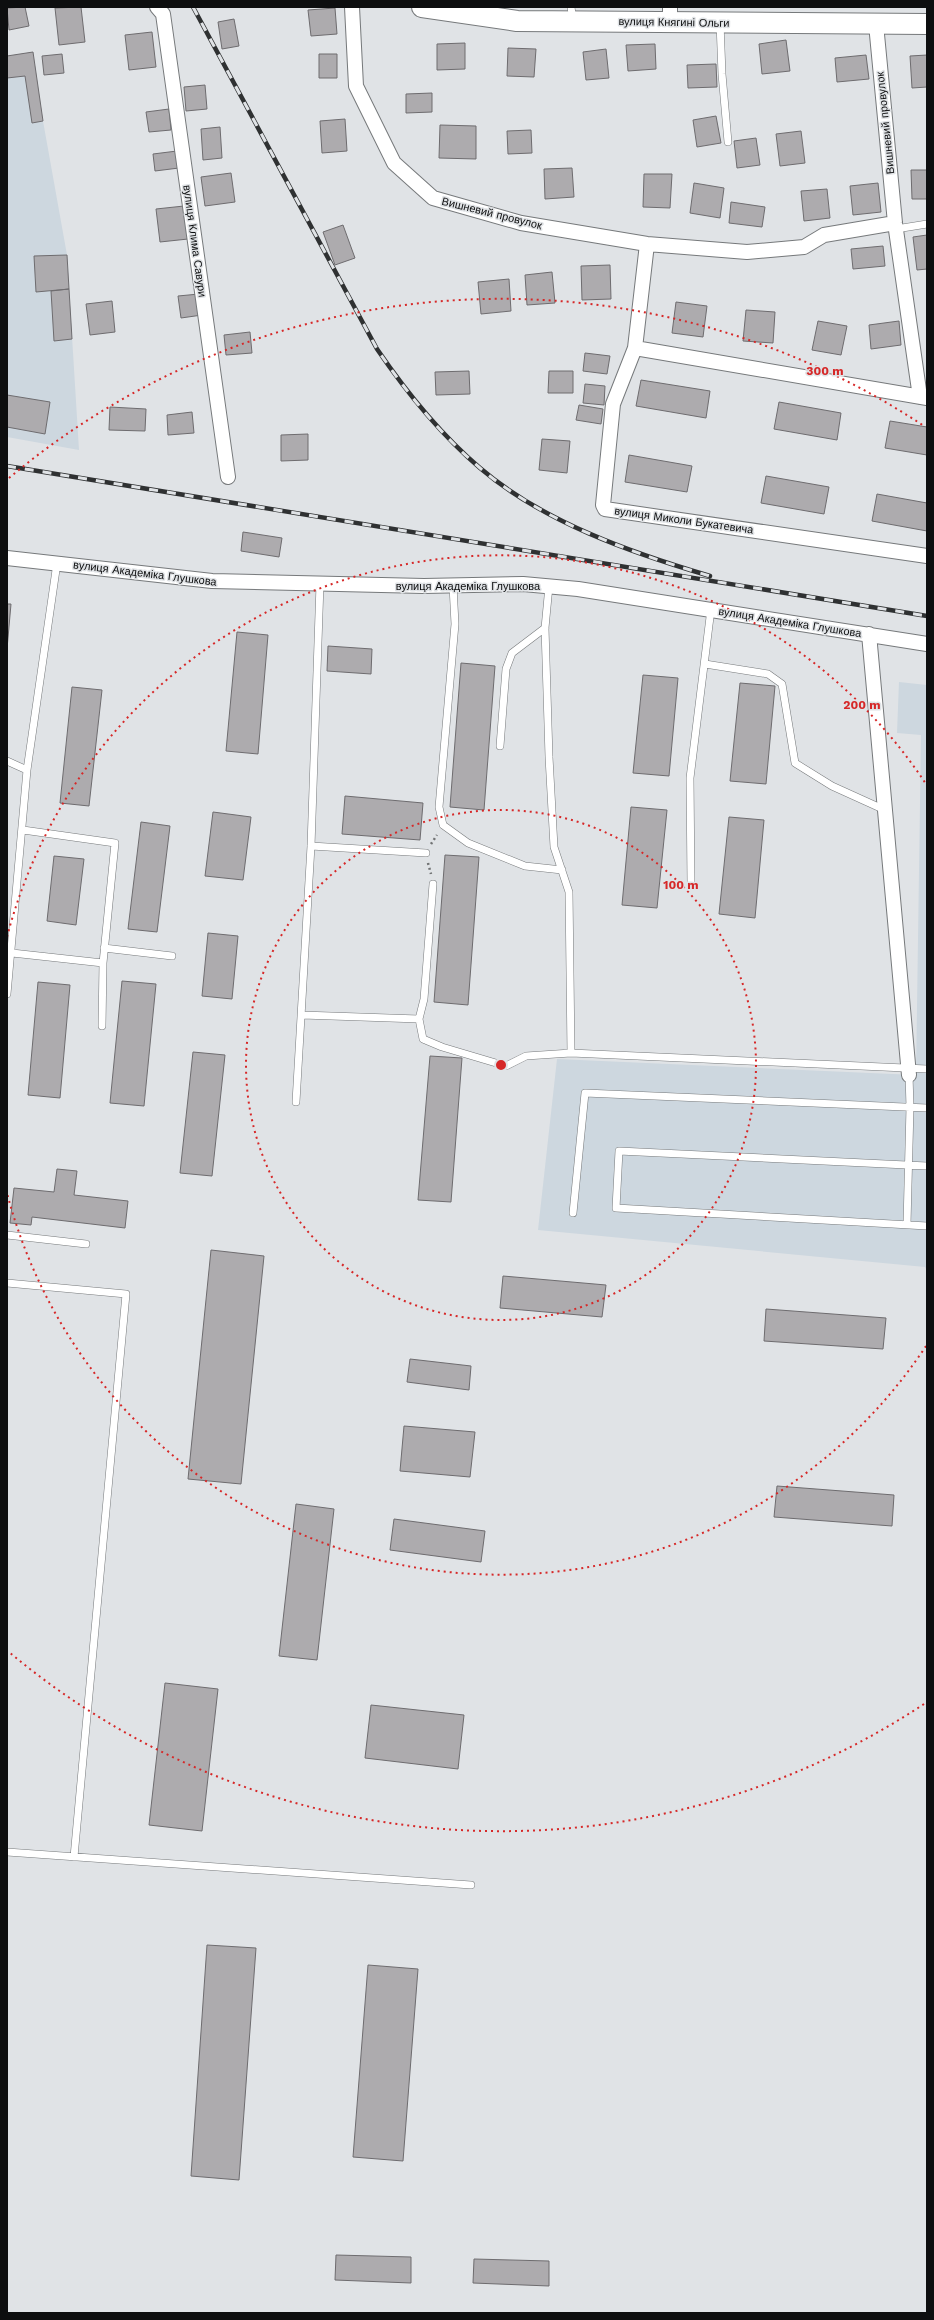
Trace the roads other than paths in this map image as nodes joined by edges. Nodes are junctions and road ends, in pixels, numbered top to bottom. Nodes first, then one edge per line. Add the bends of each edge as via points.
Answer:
1 (157, 7) edge
2 (352, 7) edge
3 (422, 7) edge
4 (572, 14) edge
5 (670, 15) edge
6 (720, 23) junction
7 (876, 24) junction
8 (927, 24) edge
9 (728, 142) dead end
10 (927, 224) edge
11 (896, 226) junction
12 (647, 244) junction
13 (635, 348) junction
14 (924, 397) edge
15 (228, 477) dead end
16 (927, 556) edge
17 (7, 558) edge
18 (58, 562) junction
19 (320, 584) junction
20 (453, 586) junction
21 (549, 586) junction
22 (711, 609) junction
23 (545, 628) junction
24 (869, 634) junction
25 (927, 644) edge
26 (705, 664) junction
27 (500, 746) dead end
28 (7, 761) edge
29 (27, 770) junction
30 (885, 810) junction
31 (23, 830) junction
32 (311, 846) junction
33 (426, 853) dead end
34 (562, 870) junction
35 (433, 884) dead end
36 (691, 884) dead end
37 (7, 905) edge
38 (16, 906) junction
39 (104, 948) junction
40 (12, 953) junction
41 (172, 956) dead end
42 (103, 963) junction
43 (7, 994) edge
44 (302, 1015) junction
45 (419, 1019) junction
46 (102, 1026) dead end
47 (571, 1052) junction
48 (927, 1069) edge
49 (909, 1071) junction
50 (296, 1102) dead end
51 (910, 1107) junction
52 (927, 1108) edge
53 (908, 1165) junction
54 (927, 1166) edge
55 (573, 1213) dead end
56 (907, 1224) junction
57 (927, 1226) edge
58 (7, 1235) edge
59 (86, 1244) dead end
60 (7, 1283) edge
61 (7, 1852) edge
62 (74, 1857) junction
63 (471, 1885) dead end

1 - 15 street, вулиця Клима Савури via 163,14
2 - 12 street, Вишневий провулок via 356,86 394,163 433,198 521,223
3 - 4 street, вулиця Княгині Ольги via 517,20
4 - 5 street, вулиця Княгині Ольги
5 - 6 street, вулиця Княгині Ольги
6 - 7 street, вулиця Княгині Ольги
6 - 9 lane
7 - 8 street, вулиця Княгині Ольги
7 - 11 street, Вишневий провулок
10 - 11 lane
11 - 12 street, Вишневий провулок via 824,235 804,247 747,252
11 - 14 street, Вишневий провулок
12 - 13 street
13 - 14 street, Вишневий провулок
13 - 16 street, вулиця Миколи Букатевича via 613,404 603,505 605,509
17 - 18 street, вулиця Академіка Глушкова
18 - 19 street, вулиця Академіка Глушкова via 212,581
18 - 29 lane
19 - 20 street, вулиця Академіка Глушкова
19 - 32 lane
20 - 21 street, вулиця Академіка Глушкова
20 - 34 lane via 455,624 439,807 443,825 468,843 525,866
21 - 22 street, вулиця Академіка Глушкова
21 - 23 lane
22 - 24 street, вулиця Академіка Глушкова
22 - 26 lane
23 - 27 lane via 512,653 506,669
23 - 34 lane via 554,847
24 - 25 street, вулиця Академіка Глушкова
24 - 30 street
26 - 30 lane via 768,674 782,684 795,763 832,786
26 - 36 lane via 690,778
28 - 29 lane
29 - 31 lane
30 - 49 street
31 - 38 lane
31 - 39 lane via 115,843
32 - 33 lane
32 - 44 lane
34 - 47 lane via 569,892
35 - 45 lane via 424,999
37 - 38 lane
38 - 40 lane
39 - 41 lane
39 - 42 lane
40 - 42 lane
40 - 43 lane
42 - 46 lane
44 - 45 lane
44 - 50 lane
45 - 47 lane via 423,1039 442,1048 506,1066 526,1056
47 - 49 lane
48 - 49 lane
49 - 51 lane
51 - 52 lane
51 - 53 lane
51 - 55 lane via 585,1093
53 - 54 lane
53 - 56 lane
53 - 56 lane via 619,1151 616,1208
56 - 57 lane
58 - 59 lane
60 - 62 lane via 126,1294
61 - 62 lane
62 - 63 lane

